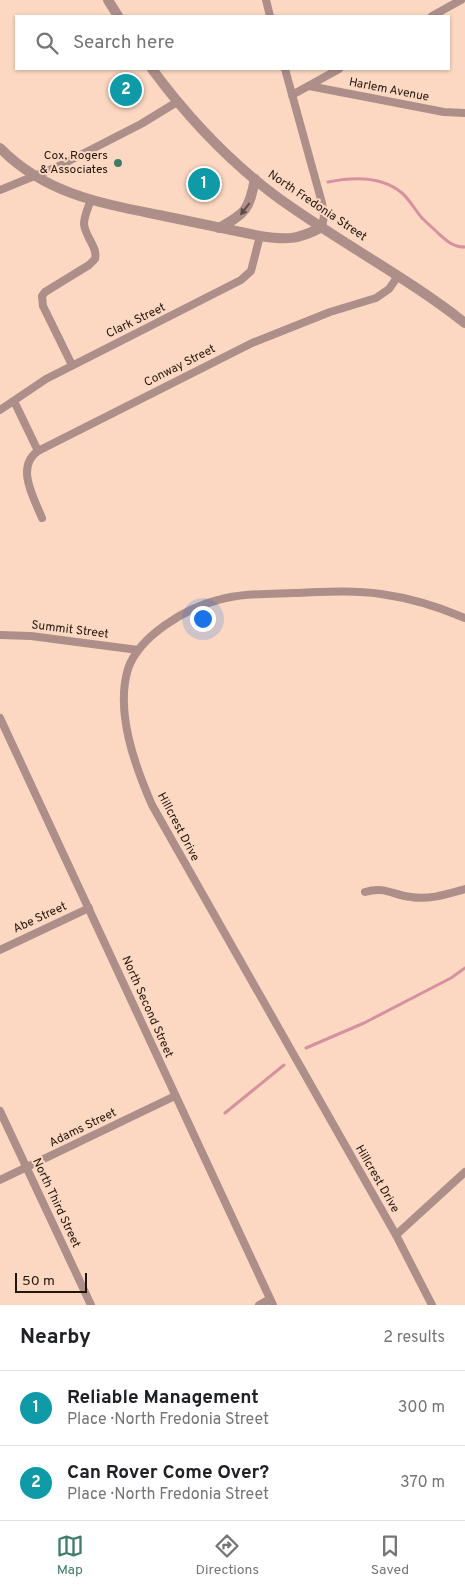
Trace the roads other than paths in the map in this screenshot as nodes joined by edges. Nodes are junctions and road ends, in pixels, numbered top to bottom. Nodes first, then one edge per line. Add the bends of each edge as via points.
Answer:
1 (108, 0) edge
2 (266, 0) edge
3 (461, 0) edge
4 (117, 15) edge
5 (270, 15) edge
6 (434, 15) edge
7 (153, 70) edge
8 (285, 70) edge
9 (337, 70) edge
10 (309, 86) junction
11 (292, 95) junction
12 (177, 102) junction
13 (465, 113) edge
14 (0, 148) edge
15 (36, 176) junction
16 (255, 179) junction
17 (0, 190) edge
18 (91, 200) junction
19 (322, 227) junction
20 (219, 228) junction
21 (260, 236) junction
22 (398, 276) junction
23 (465, 323) edge
24 (72, 365) junction
25 (14, 401) junction
26 (0, 410) edge
27 (38, 451) junction
28 (42, 518) dead end
29 (465, 618) edge
30 (0, 635) edge
31 (138, 650) junction
32 (0, 718) edge
33 (465, 889) edge
34 (365, 892) dead end
35 (89, 908) junction
36 (0, 950) edge
37 (175, 1096) junction
38 (0, 1111) edge
39 (27, 1167) junction
40 (465, 1172) edge
41 (0, 1180) edge
42 (396, 1235) junction
43 (272, 1302) edge
44 (91, 1305) edge
45 (259, 1305) edge
46 (432, 1305) edge

1 - 4 street
2 - 5 street
3 - 6 street
7 - 12 street, North Fredonia Street
8 - 11 street
9 - 10 street
10 - 11 street
10 - 13 street, Harlem Avenue via 444,112
11 - 19 street via 322,203
12 - 15 street via 142,124
12 - 16 street, North Fredonia Street
14 - 15 street
15 - 17 street
15 - 18 street via 61,190
16 - 19 street, North Fredonia Street
16 -> 20 street via 245,211
18 - 20 street
18 - 24 street via 84,223 95,259 42,296 43,306
19 - 21 street via 292,239
19 - 22 street, North Fredonia Street
20 - 21 street
21 - 24 street, Clark Street via 251,271 241,280
22 - 23 street, North Fredonia Street
22 - 27 street, Conway Street via 389,289 376,298 330,312 252,343
24 - 25 street, Clark Street via 46,378
25 - 26 street, Clark Street
25 - 27 street
27 - 28 street via 30,460 27,471 29,486
29 - 31 street, Hillcrest Drive via 382,594 253,594 202,605 164,626
30 - 31 street, Summit Street
31 - 42 street, Hillcrest Drive via 126,678 124,706 129,741 152,805
32 - 35 street, North Second Street
33 - 34 street via 421,898 380,889
35 - 36 street, Abe Street
35 - 37 street, North Second Street
37 - 39 street, Adams Street
37 - 43 street, North Second Street
38 - 39 street, North Third Street
39 - 41 street, Adams Street
39 - 44 street, North Third Street
40 - 42 street
42 - 46 street, Hillcrest Drive
43 - 45 street

